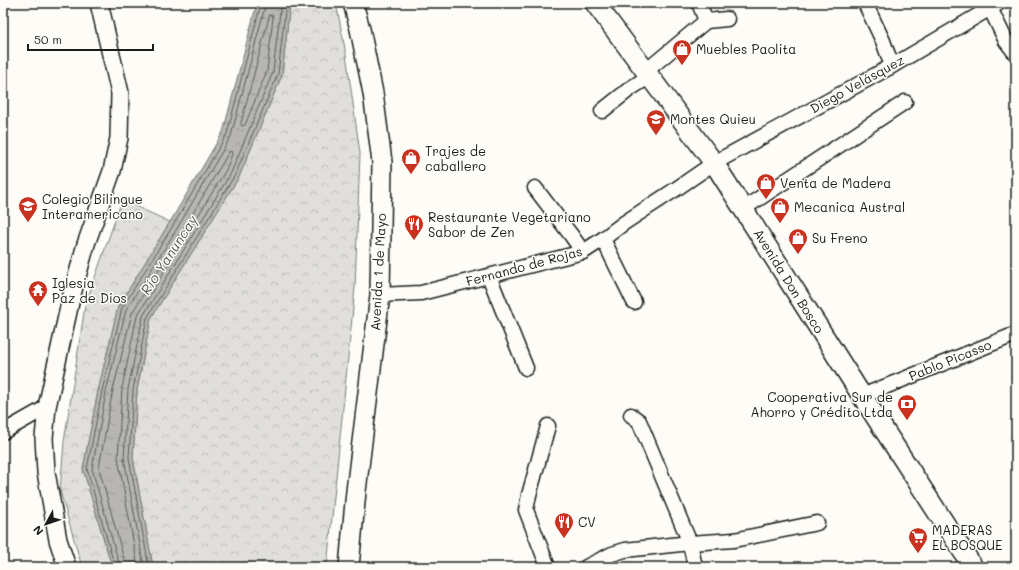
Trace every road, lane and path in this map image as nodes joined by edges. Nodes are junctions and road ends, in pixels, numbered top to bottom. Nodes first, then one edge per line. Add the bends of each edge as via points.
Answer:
1 (99, 3) edge
2 (353, 3) edge
3 (595, 3) edge
4 (699, 3) edge
5 (865, 3) edge
6 (994, 5) edge
7 (727, 19) dead end
8 (706, 21) junction
9 (1016, 54) edge
10 (892, 66) junction
11 (648, 74) junction
12 (905, 102) dead end
13 (602, 111) dead end
14 (714, 163) junction
15 (535, 188) dead end
16 (743, 209) junction
17 (603, 239) junction
18 (583, 252) junction
19 (489, 276) junction
20 (380, 295) junction
21 (634, 302) dead end
22 (1016, 334) edge
23 (526, 368) dead end
24 (862, 396) junction
25 (47, 407) junction
26 (631, 415) dead end
27 (548, 426) dead end
28 (3, 432) edge
29 (817, 523) dead end
30 (690, 543) junction
31 (67, 567) edge
32 (349, 567) edge
33 (548, 567) edge
34 (586, 567) edge
35 (695, 567) edge
36 (973, 567) edge

1 - 25 street via 120,93 119,138 112,171 86,244 71,298
2 - 20 main road, Avenida 1 de Mayo via 373,93 382,162
3 - 11 main road, Avenida Don Bosco
4 - 8 street
5 - 10 street
6 - 9 street via 1006,41
6 - 10 street, Diego Velásquez
7 - 8 street
8 - 11 street
10 - 14 street, Diego Velásquez
11 - 13 street
11 - 14 main road, Avenida Don Bosco
12 - 16 street
14 - 16 main road, Avenida Don Bosco
14 - 17 street, Fernando de Rojas
15 - 18 street
16 - 24 main road, Avenida Don Bosco
17 - 18 street, Fernando de Rojas
17 - 21 street
18 - 19 street, Fernando de Rojas
19 - 20 street, Fernando de Rojas via 421,293
19 - 23 street
20 - 32 main road, Avenida 1 de Mayo
22 - 24 street, Pablo Picasso
24 - 36 main road, Avenida Don Bosco
25 - 28 street
25 - 31 street via 44,438 46,472 58,540
26 - 30 street via 639,420
27 - 33 street via 526,510
29 - 30 street via 734,540
30 - 34 street via 625,550
30 - 35 street

